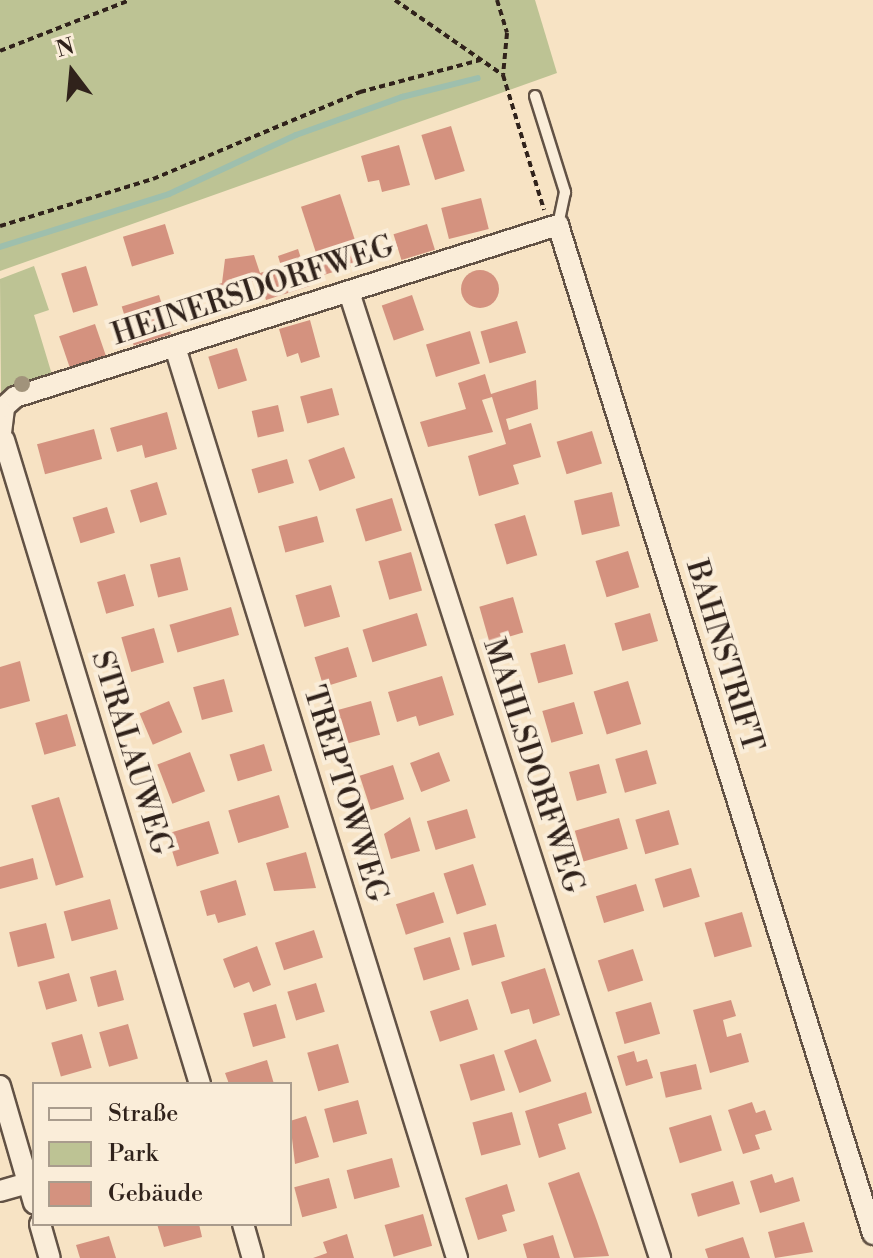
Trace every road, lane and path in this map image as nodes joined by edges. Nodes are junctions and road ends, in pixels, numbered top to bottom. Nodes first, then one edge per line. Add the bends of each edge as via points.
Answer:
1 (130, 0) edge
2 (395, 0) edge
3 (497, 0) edge
4 (0, 51) edge
5 (480, 60) junction
6 (503, 75) junction
7 (535, 96) dead end
8 (0, 226) edge
9 (554, 226) junction
10 (349, 292) junction
11 (175, 347) junction
12 (2, 440) edge
13 (199, 1082) edge
14 (0, 1086) edge
15 (31, 1182) edge
16 (0, 1191) edge
17 (41, 1226) edge
18 (244, 1226) edge
19 (873, 1234) edge
20 (50, 1258) edge
21 (253, 1258) edge
22 (457, 1258) edge
23 (660, 1258) edge

1 - 4 path
2 - 5 path
3 - 6 path via 507,33
5 - 6 path
5 - 8 path via 360,92 153,179
6 - 9 path
7 - 9 lane, BAHNSTRIFT via 565,192
9 - 10 street, HEINERSDORFWEG
9 - 19 street, BAHNSTRIFT
10 - 11 street, HEINERSDORFWEG
10 - 23 street, MAHLSDORFWEG
11 - 12 street, HEINERSDORFWEG via 15,397 4,407
11 - 22 street, TREPTOWWEG
12 - 13 street, STRALAUWEG
14 - 15 street
15 - 16 street
17 - 20 street
18 - 21 street

